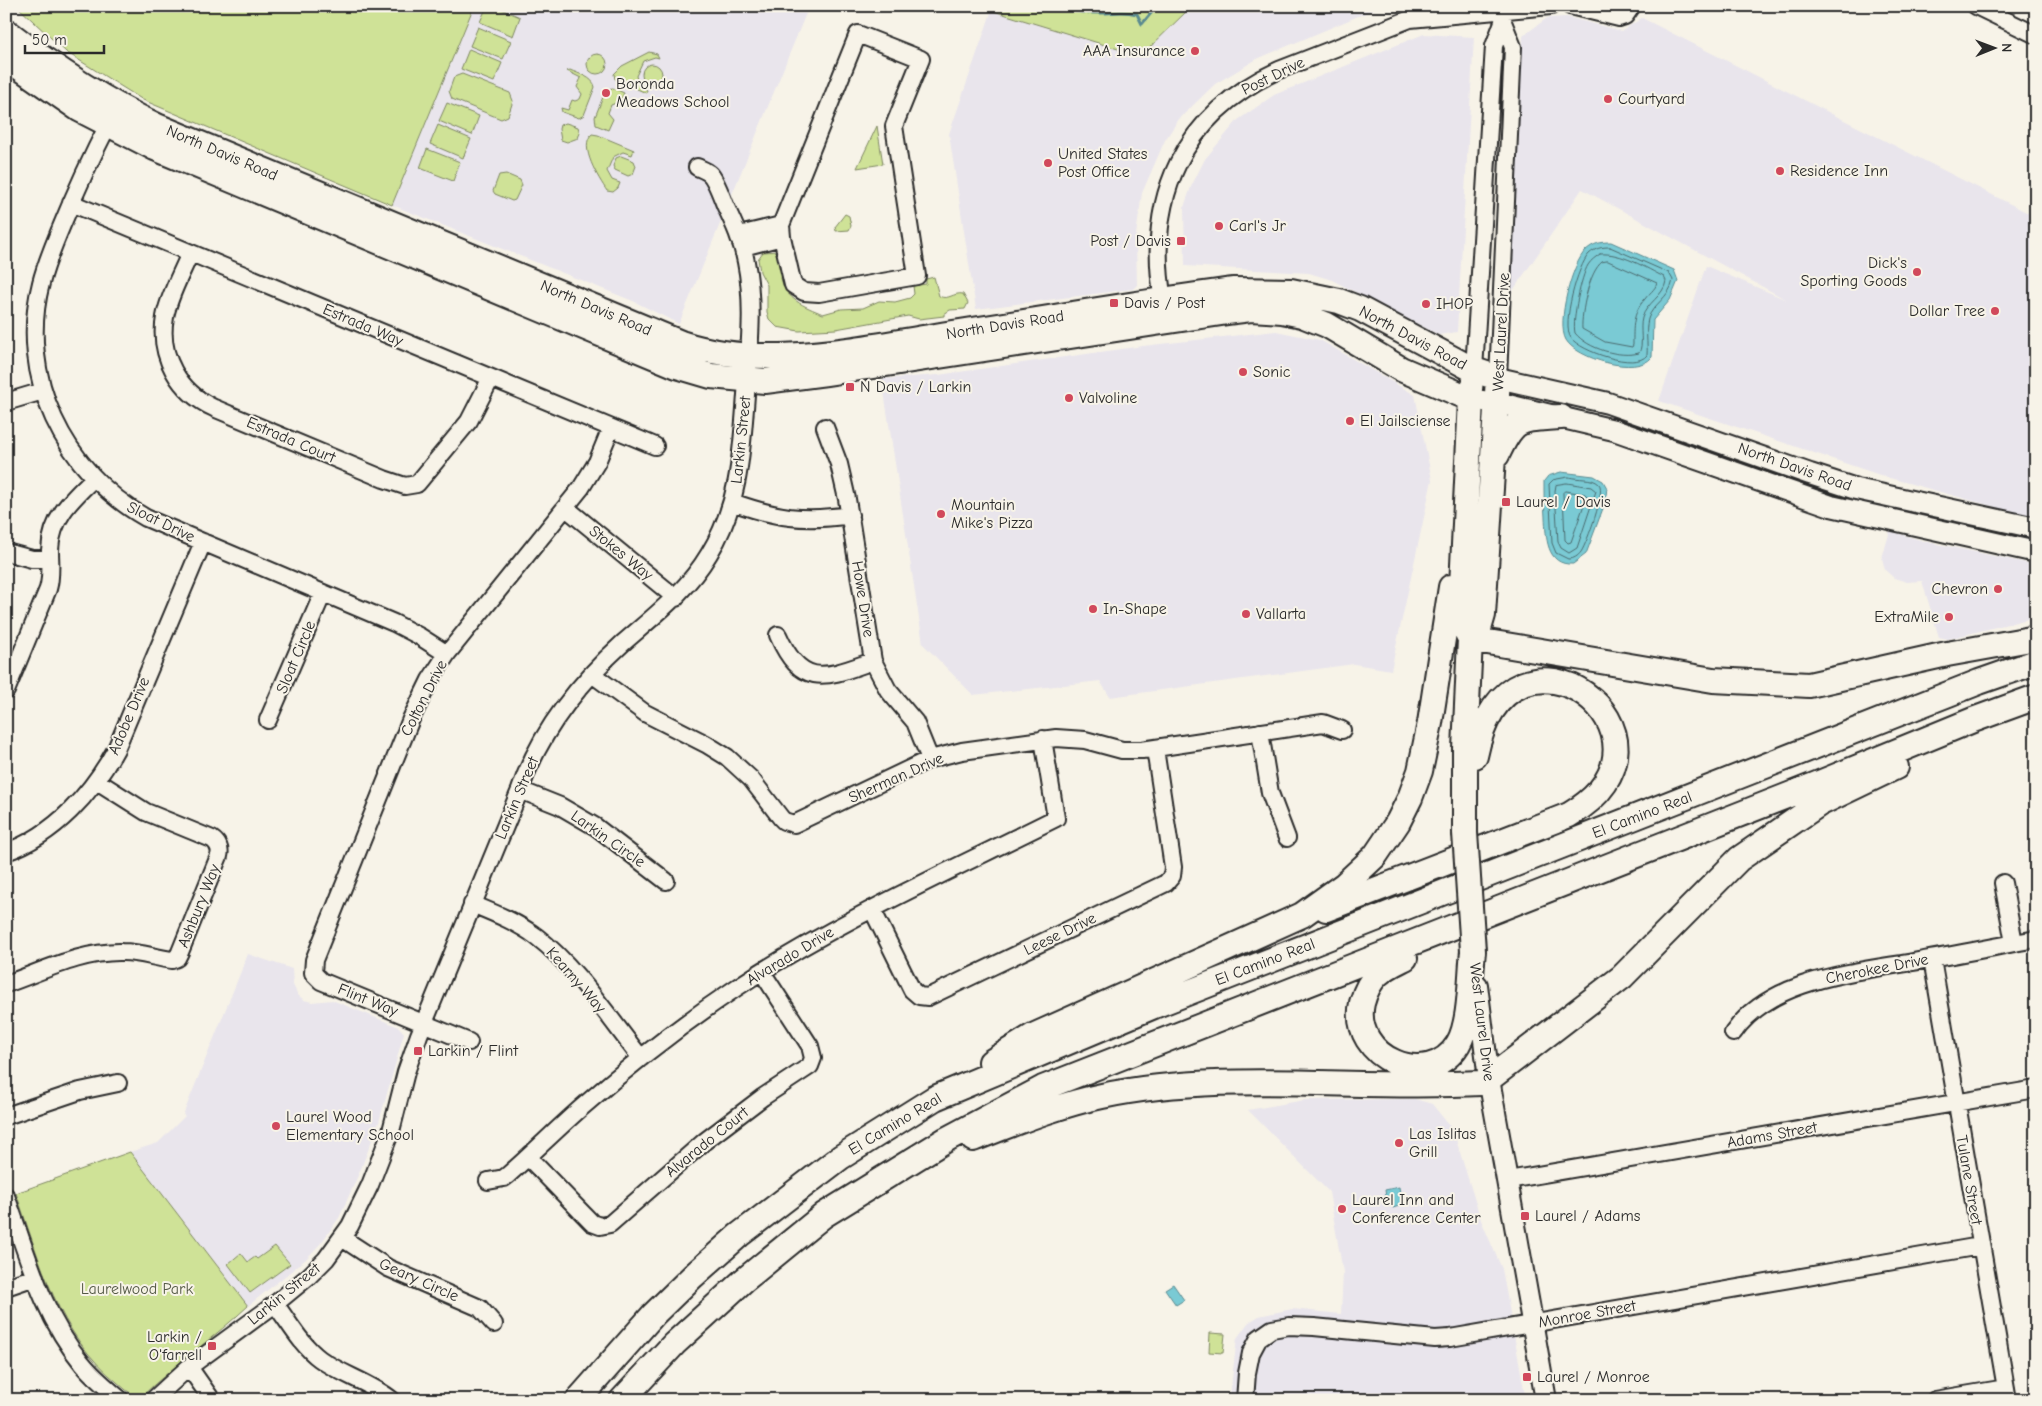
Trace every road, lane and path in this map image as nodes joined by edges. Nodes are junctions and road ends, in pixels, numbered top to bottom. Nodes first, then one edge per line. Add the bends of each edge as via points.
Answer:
1 (1551, 6) edge
2 (1570, 6) edge
3 (1632, 6) edge
4 (1976, 6) edge
5 (1503, 13) edge
6 (6, 31) edge
7 (2036, 35) edge
8 (6, 58) edge
9 (108, 125) junction
10 (697, 167) dead end
11 (71, 203) junction
12 (781, 231) junction
13 (741, 241) junction
14 (190, 252) junction
15 (1163, 300) junction
16 (749, 356) junction
17 (1474, 370) junction
18 (491, 378) junction
19 (1498, 378) junction
20 (747, 380) junction
21 (43, 391) junction
22 (1470, 399) junction
23 (6, 402) edge
24 (1497, 403) junction
25 (1561, 417) junction
26 (825, 427) dead end
27 (611, 428) junction
28 (655, 446) dead end
29 (1494, 461) junction
30 (94, 478) junction
31 (732, 502) junction
32 (1464, 504) junction
33 (566, 508) junction
34 (850, 515) junction
35 (2036, 528) edge
36 (203, 542) junction
37 (6, 552) edge
38 (2036, 552) edge
39 (50, 559) junction
40 (323, 593) junction
41 (676, 598) junction
42 (778, 635) dead end
43 (2036, 638) edge
44 (1470, 639) junction
45 (447, 654) junction
46 (874, 661) junction
47 (2036, 662) edge
48 (592, 674) junction
49 (6, 691) edge
50 (2036, 697) edge
51 (268, 720) dead end
52 (1973, 720) junction
53 (1342, 730) dead end
54 (1260, 732) junction
55 (1044, 739) junction
56 (1155, 749) junction
57 (930, 759) junction
58 (97, 781) junction
59 (520, 790) junction
60 (1465, 804) junction
61 (1287, 838) dead end
62 (6, 852) edge
63 (666, 881) dead end
64 (2003, 883) dead end
65 (472, 904) junction
66 (1500, 908) junction
67 (872, 909) junction
68 (1268, 931) junction
69 (2036, 939) edge
70 (2014, 943) junction
71 (1473, 951) junction
72 (1932, 959) junction
73 (762, 972) junction
74 (314, 976) joint
75 (6, 984) edge
76 (424, 1022) junction
77 (1733, 1033) dead end
78 (469, 1042) dead end
79 (641, 1058) junction
80 (1489, 1079) junction
81 (118, 1083) dead end
82 (2036, 1089) edge
83 (935, 1098) junction
84 (1956, 1103) junction
85 (6, 1116) edge
86 (528, 1157) junction
87 (884, 1177) junction
88 (1508, 1180) junction
89 (488, 1181) dead end
90 (6, 1196) edge
91 (342, 1238) junction
92 (1980, 1246) junction
93 (35, 1277) junction
94 (6, 1287) edge
95 (275, 1304) junction
96 (494, 1324) dead end
97 (1532, 1324) junction
98 (188, 1367) junction
99 (2007, 1394) edge
100 (121, 1400) edge
101 (153, 1400) edge
102 (212, 1400) edge
103 (392, 1400) edge
104 (578, 1400) edge
105 (622, 1400) edge
106 (1245, 1400) edge
107 (1546, 1400) edge
108 (1935, 1400) edge

1 - 5 street, Post Drive
2 - 3 street via 1619,18 1625,16
4 - 7 street
5 - 15 street, Post Drive via 1410,19 1275,72 1228,100 1195,135 1166,192 1157,253
5 - 17 street, West Laurel Drive via 1494,46
5 - 19 street, West Laurel Drive via 1513,47
6 - 16 highway, North Davis Road via 70,78 157,126 681,343 715,353
8 - 9 highway, North Davis Road via 57,95
9 - 11 street, Sloat Drive
9 - 20 highway, North Davis Road via 155,148 677,366 711,376
10 - 13 street, Larkin Street via 711,175
11 - 14 street, Estrada Way
11 - 21 street, Sloat Drive via 44,270 36,306 36,355
12 - 12 street via 858,34 921,58 894,126 917,276 819,293 804,292 791,280
12 - 13 street
13 - 16 street, Larkin Street via 751,297
14 - 18 street, Estrada Way
14 - 18 street, Estrada Court via 169,304 164,334 169,360 178,379 198,399 214,408 405,486 417,484 444,454 469,421
15 - 16 highway, North Davis Road via 836,351
15 - 17 highway, North Davis Road via 1234,290 1267,290 1291,291 1338,301 1360,309
16 - 20 street, Larkin Street
17 - 19 highway, North Davis Road
17 - 22 main road, West Laurel Drive
18 - 27 street, Estrada Way
19 - 24 highway, West Laurel Drive
19 - 35 main road, North Davis Road via 1608,402 1856,489
20 - 22 highway, North Davis Road via 765,381 826,373 1251,310 1282,311 1327,325 1401,369
20 - 31 street, Larkin Street via 740,467
21 - 23 street
21 - 30 street, Sloat Drive via 65,441
22 - 24 main road, North Davis Road
22 - 32 highway, West Laurel Drive
24 - 25 main road, North Davis Road
24 - 29 highway, West Laurel Drive
25 - 29 highway via 1530,420 1512,426
25 - 38 main road, North Davis Road via 1614,430 1831,506
26 - 34 street, Howe Drive via 842,475
27 - 28 street, Estrada Way
27 - 33 street, Colton Drive via 593,470
29 - 44 highway, West Laurel Drive via 1483,615 1479,629
30 - 36 street, Sloat Drive via 135,512
30 - 39 street via 66,506 57,520
31 - 34 street via 791,518
31 - 41 street, Larkin Street via 709,554
32 - 44 highway, West Laurel Drive via 1461,607 1462,623
32 - 68 highway via 1430,724 1420,771 1410,798 1375,856 1344,885 1302,915
33 - 41 street, Stokes Way
33 - 45 street, Colton Drive
34 - 46 street, Howe Drive
36 - 40 street, Sloat Drive
36 - 58 street, Adobe Drive via 116,749
37 - 39 street via 32,559
39 - 49 street via 48,589
40 - 45 street, Sloat Drive via 406,629
40 - 51 street, Sloat Circle
41 - 48 street, Larkin Street
42 - 46 street via 788,656 818,676
43 - 44 highway via 1809,685 1713,680
44 - 60 highway, West Laurel Drive
45 - 74 street, Colton Drive via 424,690 408,727 314,960
46 - 57 street, Howe Drive via 888,690 915,722
47 - 83 highway, El Camino Real via 1154,1006
48 - 57 street, Sherman Drive via 640,710 727,757 789,823 799,822
48 - 59 street, Larkin Street via 560,713 527,769
50 - 52 highway
52 - 66 highway
52 - 80 highway via 1944,743 1819,804 1740,859 1622,977
53 - 54 street, Sherman Drive via 1322,723
54 - 56 street, Sherman Drive
54 - 61 street via 1270,793
55 - 56 street, Sherman Drive via 1075,738 1122,750
55 - 57 street, Sherman Drive
55 - 67 street, Alvarado Drive via 1056,818
56 - 67 street, Leese Drive via 1173,867 1169,880 1162,885 928,997 919,996 912,990
58 - 62 street, Adobe Drive via 49,829
58 - 75 street, Ashbury Way via 141,809 218,844 219,856 180,952 172,960 134,952 101,953
59 - 63 street, Larkin Circle via 560,806 596,827
59 - 65 street, Larkin Street
60 - 68 highway via 1482,728 1494,707 1509,692 1527,683 1560,682 1580,689 1603,710 1614,741 1613,764 1605,784 1585,806 1569,815
60 - 71 highway, West Laurel Drive, bridge
64 - 70 street
65 - 76 street, Larkin Street
65 - 79 street, Kearny Way via 520,926 554,951
66 - 71 highway via 1386,968 1370,983 1364,993 1360,1017 1365,1035 1378,1052 1396,1063 1414,1066 1438,1062 1452,1052 1466,1023
66 - 87 highway via 1043,1088 947,1138
67 - 73 street, Alvarado Drive
68 - 83 highway via 1033,1036
69 - 70 street, Cherokee Drive
70 - 72 street, Cherokee Drive
71 - 80 main road, West Laurel Drive
72 - 77 street, Cherokee Drive via 1844,974 1802,985 1750,1013
72 - 84 street, Tulane Street
73 - 79 street, Alvarado Drive
73 - 86 street, Alvarado Court via 810,1046 812,1062 705,1142 610,1224 600,1226 592,1223
74 - 76 street, Flint Way
76 - 78 street, Flint Way
76 - 91 street, Larkin Street via 383,1153 358,1212
79 - 86 street, Alvarado Drive via 580,1108
80 - 87 highway via 1466,1084 1181,1084 1101,1096 987,1134
80 - 88 main road, West Laurel Drive
81 - 85 street via 74,1093
82 - 84 street, Adams Street
83 - 104 highway, El Camino Real via 841,1157 739,1235 654,1314
84 - 88 street, Adams Street
84 - 92 street, Tulane Street
86 - 89 street, Alvarado Drive via 504,1178
87 - 105 highway via 824,1216 743,1281 674,1344
88 - 97 main road, West Laurel Drive
90 - 93 street
91 - 95 street, Larkin Street via 318,1268
91 - 96 street, Geary Circle via 388,1268 480,1308
92 - 97 street, Monroe Street
92 - 99 street, Tulane Street
93 - 94 street
93 - 100 street via 53,1321 68,1344 92,1374
95 - 98 street, Larkin Street
95 - 103 street via 319,1358
97 - 106 street, Monroe Street via 1440,1339 1280,1326 1265,1332 1255,1344 1248,1364
97 - 107 main road, West Laurel Drive
98 - 101 street, Larkin Street
98 - 102 street
99 - 108 street

